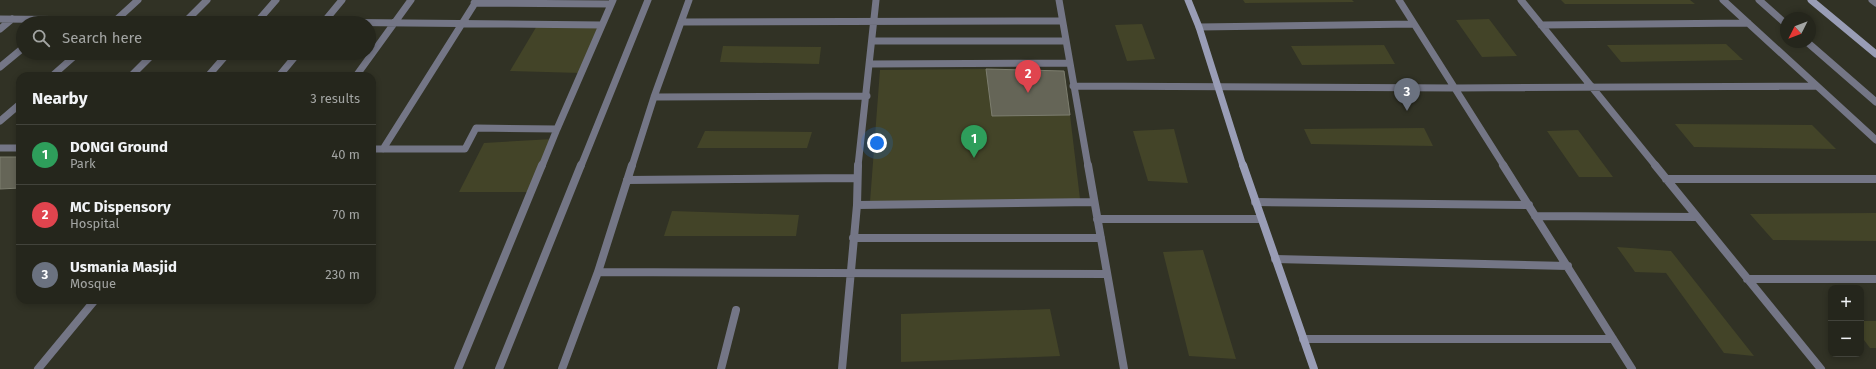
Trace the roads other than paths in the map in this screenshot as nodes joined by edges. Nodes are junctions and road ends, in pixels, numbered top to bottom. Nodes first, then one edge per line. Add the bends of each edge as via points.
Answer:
1 (138, 0) edge
2 (207, 0) edge
3 (276, 0) edge
4 (342, 0) edge
5 (411, 0) edge
6 (648, 0) edge
7 (688, 0) edge
8 (876, 0) edge
9 (1059, 0) edge
10 (1188, 0) edge
11 (1399, 0) edge
12 (1521, 0) edge
13 (1723, 0) edge
14 (1759, 0) edge
15 (1811, 0) edge
16 (1872, 0) edge
17 (475, 2) edge
18 (612, 2) edge
19 (1876, 3) edge
20 (121, 16) edge
21 (191, 16) edge
22 (261, 16) edge
23 (329, 16) edge
24 (0, 19) edge
25 (12, 19) junction
26 (16, 19) edge
27 (1780, 19) edge
28 (1062, 21) junction
29 (681, 22) junction
30 (874, 22) junction
31 (376, 23) edge
32 (394, 23) junction
33 (1748, 23) junction
34 (462, 24) junction
35 (1414, 24) junction
36 (1540, 24) junction
37 (602, 25) junction
38 (1199, 27) junction
39 (0, 29) edge
40 (872, 41) junction
41 (1066, 42) junction
42 (376, 48) edge
43 (1814, 48) edge
44 (16, 54) edge
45 (1876, 54) edge
46 (70, 60) edge
47 (147, 60) edge
48 (222, 60) edge
49 (292, 60) edge
50 (367, 60) edge
51 (1070, 63) junction
52 (870, 64) junction
53 (0, 67) edge
54 (57, 72) edge
55 (135, 72) edge
56 (211, 72) edge
57 (282, 72) edge
58 (359, 72) edge
59 (1073, 86) junction
60 (1816, 86) junction
61 (1218, 87) junction
62 (1456, 88) junction
63 (1592, 88) junction
64 (867, 96) junction
65 (654, 97) junction
66 (1876, 102) edge
67 (16, 107) edge
68 (0, 121) edge
69 (557, 129) junction
70 (1876, 140) edge
71 (0, 148) edge
72 (16, 148) edge
73 (376, 149) edge
74 (383, 149) junction
75 (857, 178) junction
76 (1666, 179) junction
77 (1876, 179) edge
78 (627, 180) junction
79 (1094, 202) junction
80 (1255, 202) junction
81 (857, 205) junction
82 (1529, 205) junction
83 (1536, 216) junction
84 (1697, 218) junction
85 (1098, 219) junction
86 (1261, 219) junction
87 (853, 238) junction
88 (1101, 238) junction
89 (1275, 259) junction
90 (1568, 266) junction
91 (598, 272) junction
92 (851, 274) junction
93 (1107, 274) junction
94 (1747, 279) junction
95 (1876, 279) edge
96 (91, 304) edge
97 (736, 310) dead end
98 (1303, 338) junction
99 (1613, 339) junction
100 (38, 369) edge
101 (458, 369) edge
102 (499, 369) edge
103 (562, 369) edge
104 (721, 369) edge
105 (842, 369) edge
106 (1124, 369) edge
107 (1314, 369) edge
108 (1632, 369) edge
109 (1821, 369) edge

1 - 20 street
2 - 21 street
3 - 22 street
4 - 23 street
5 - 32 street
6 - 102 street
7 - 29 street
8 - 30 street
9 - 28 street
10 - 38 street
11 - 35 street
12 - 36 street
13 - 33 street
14 - 27 street
15 - 45 street
16 - 19 street
17 - 18 street
17 - 34 street
18 - 37 street
24 - 25 street
25 - 26 street
25 - 39 street
28 - 30 street
28 - 41 street
29 - 30 street
29 - 65 street
30 - 40 street
31 - 32 street
32 - 34 street
32 - 42 street
33 - 36 street
33 - 60 street
34 - 37 street
34 - 74 street
35 - 38 street
35 - 62 street
36 - 63 street
37 - 69 street
38 - 61 street
40 - 41 street
40 - 52 street
41 - 51 street
43 - 66 street
44 - 53 street
46 - 54 street
47 - 55 street
48 - 56 street
49 - 57 street
50 - 58 street
51 - 52 street
51 - 59 street
52 - 64 street
59 - 61 street
59 - 79 street
60 - 63 street
60 - 70 street
61 - 62 street
61 - 80 street
62 - 63 street
62 - 82 street
63 - 76 street
64 - 65 street
64 - 75 street
65 - 78 street
67 - 68 street
69 - 74 street via 476,128 465,149
69 - 101 street
71 - 72 street
73 - 74 street
75 - 78 street
75 - 81 street
76 - 77 street
76 - 84 street
78 - 91 street
79 - 81 street
79 - 85 street
80 - 82 street
80 - 86 street
81 - 87 street
82 - 83 street
83 - 84 street
83 - 90 street
84 - 94 street
85 - 86 street
85 - 88 street
86 - 89 street
87 - 88 street
87 - 92 street
88 - 93 street
89 - 90 street
89 - 98 street
90 - 99 street
91 - 92 street
91 - 103 street
92 - 93 street
92 - 105 street
93 - 106 street
94 - 95 street
94 - 109 street
96 - 100 street
97 - 104 street
98 - 99 street
98 - 107 street
99 - 108 street

